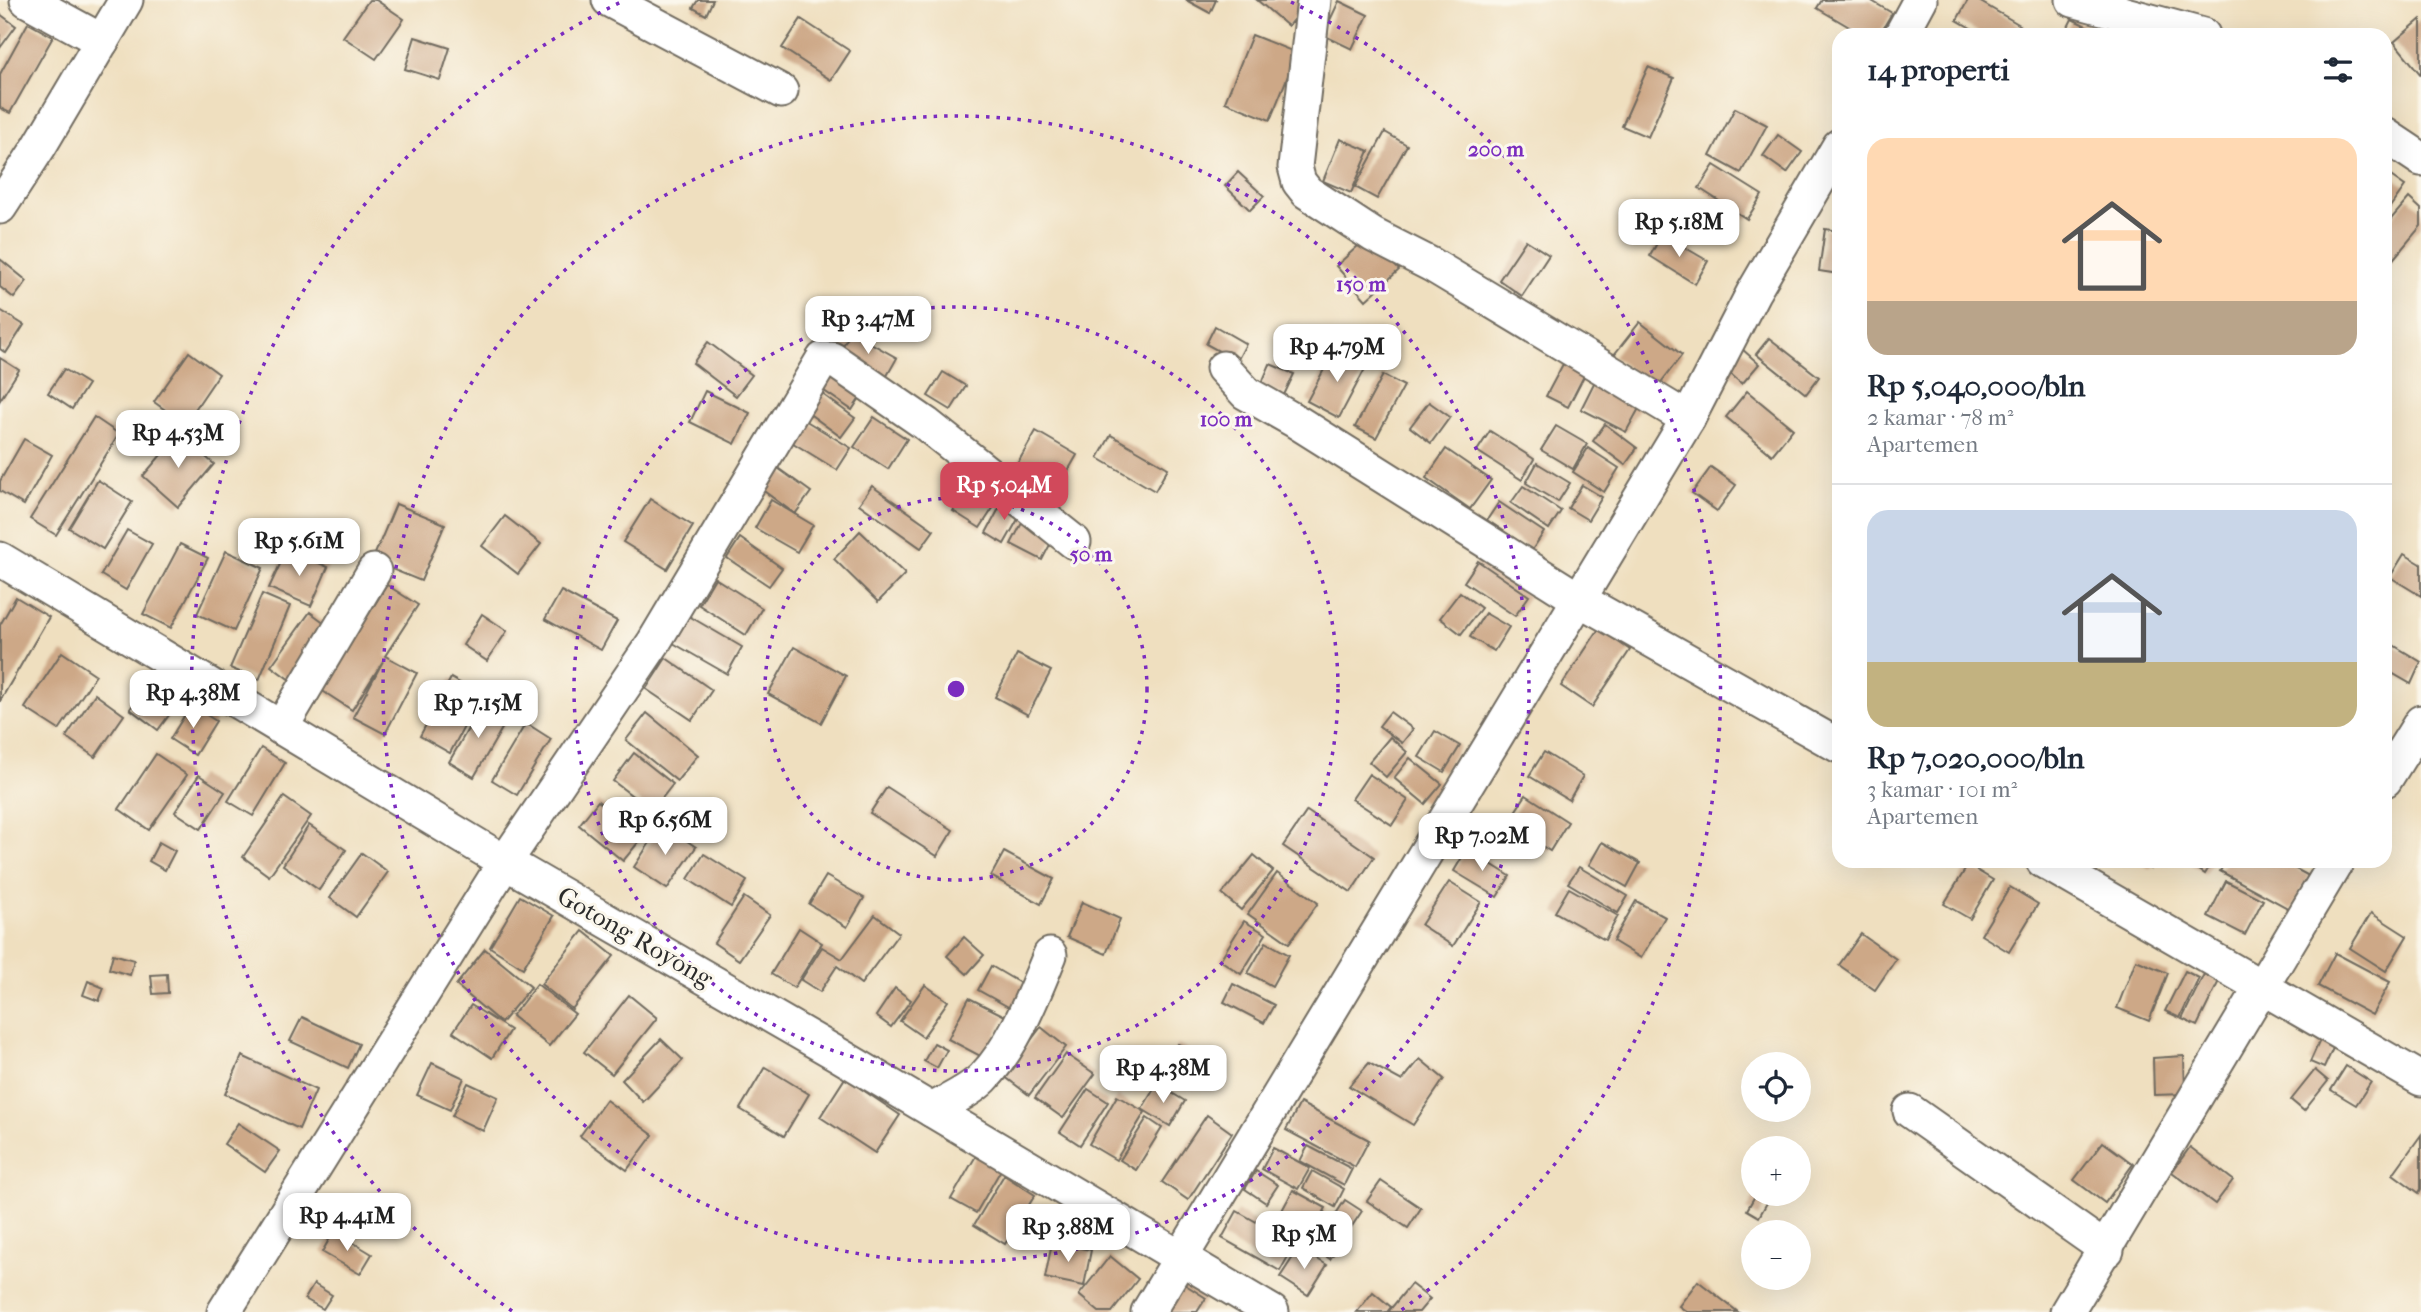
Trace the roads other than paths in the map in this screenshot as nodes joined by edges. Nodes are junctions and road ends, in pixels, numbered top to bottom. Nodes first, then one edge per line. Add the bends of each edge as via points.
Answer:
1 (27, 0) edge
2 (126, 0) edge
3 (609, 0) edge
4 (1314, 0) edge
5 (1920, 0) edge
6 (2073, 0) edge
7 (1905, 28) edge
8 (2177, 28) edge
9 (102, 41) junction
10 (780, 91) dead end
11 (2392, 140) edge
12 (1832, 158) edge
13 (2421, 159) edge
14 (0, 207) edge
15 (1223, 368) dead end
16 (1688, 419) junction
17 (1074, 542) dead end
18 (0, 559) edge
19 (373, 571) dead end
20 (1580, 600) junction
21 (2421, 722) edge
22 (281, 728) junction
23 (1832, 742) edge
24 (2392, 769) edge
25 (505, 862) junction
26 (2055, 868) edge
27 (2333, 868) edge
28 (1049, 955) dead end
29 (2264, 986) junction
30 (2421, 1079) edge
31 (932, 1110) junction
32 (1910, 1111) dead end
33 (2107, 1250) junction
34 (1182, 1257) junction
35 (224, 1312) edge
36 (1149, 1312) edge
37 (1272, 1312) edge
38 (2067, 1312) edge

1 - 9 street
2 - 9 street
3 - 10 street
4 - 16 street via 1295,167 1307,192
5 - 7 street
6 - 8 street
9 - 14 street
11 - 13 street
12 - 16 street via 1753,293
15 - 20 street via 1245,393
16 - 20 street
17 - 25 street via 926,424 832,359 823,359 654,642
18 - 22 street, Gotong Royong
19 - 22 street
20 - 23 street
20 - 34 street
21 - 24 street
22 - 25 street, Gotong Royong
25 - 31 street, Gotong Royong
25 - 35 street
26 - 29 street
27 - 29 street
28 - 31 street via 1031,1001 994,1065 970,1088
29 - 30 street
29 - 33 street
31 - 34 street, Gotong Royong
32 - 33 street
33 - 38 street
34 - 36 street
34 - 37 street, Gotong Royong

